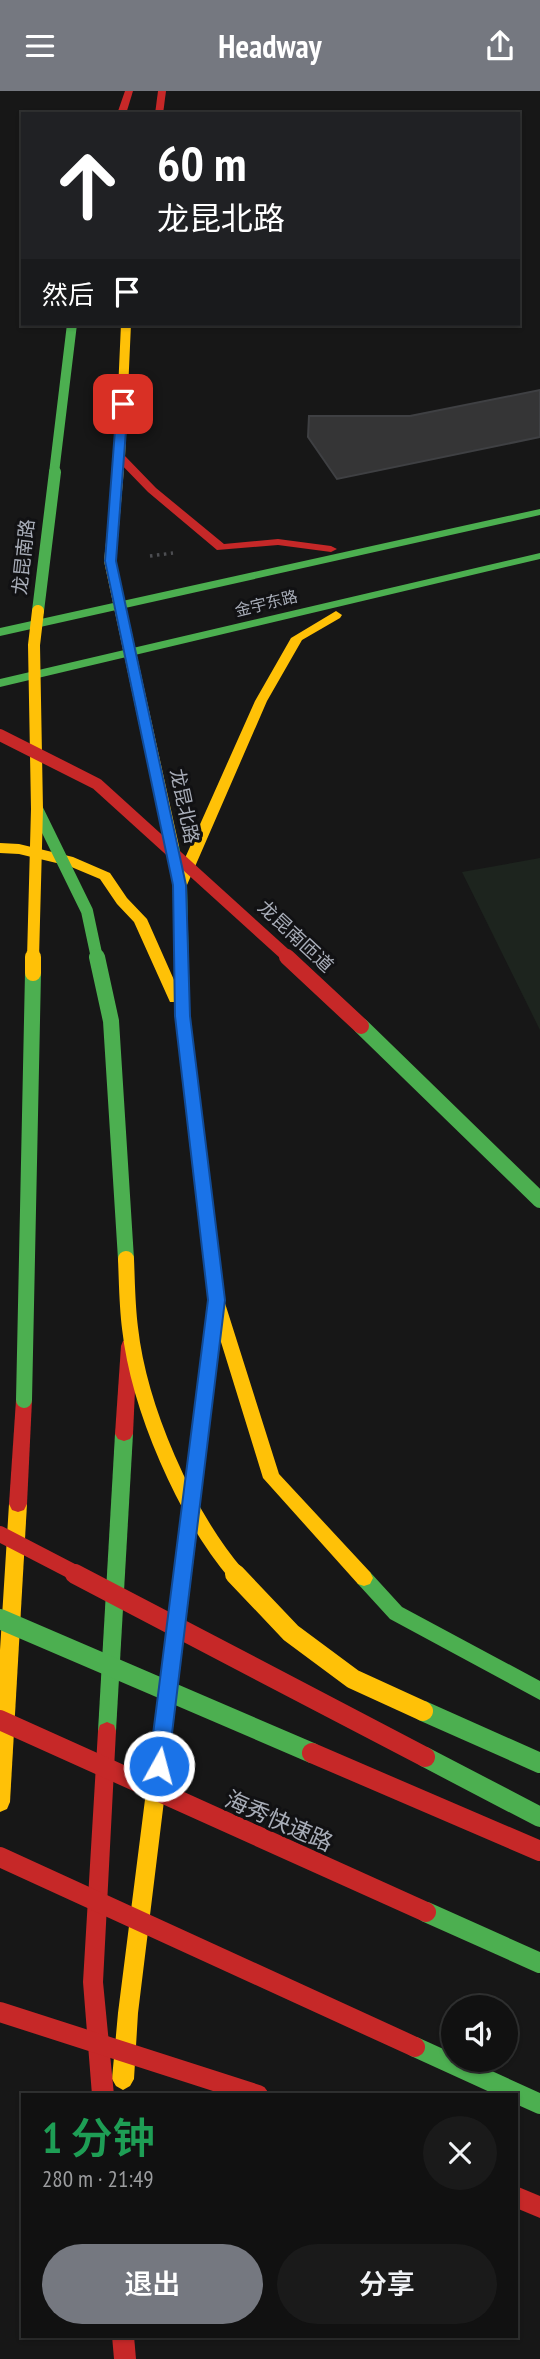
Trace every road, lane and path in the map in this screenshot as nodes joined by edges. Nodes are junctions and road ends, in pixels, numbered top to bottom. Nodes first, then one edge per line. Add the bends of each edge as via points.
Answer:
1 (129, 91) edge
2 (162, 91) edge
3 (122, 112) edge
4 (159, 112) edge
5 (72, 326) edge
6 (126, 326) edge
7 (120, 457) junction
8 (540, 512) edge
9 (360, 552) junction
10 (540, 556) edge
11 (366, 597) junction
12 (121, 605) junction
13 (0, 632) edge
14 (131, 653) junction
15 (0, 683) edge
16 (0, 735) edge
17 (37, 809) junction
18 (0, 848) edge
19 (180, 885) junction
20 (183, 1016) junction
21 (540, 1200) edge
22 (216, 1300) junction
23 (130, 1330) junction
24 (0, 1534) edge
25 (0, 1619) edge
26 (540, 1691) edge
27 (0, 1720) edge
28 (540, 1763) edge
29 (0, 1802) edge
30 (540, 1817) edge
31 (540, 1851) edge
32 (0, 1857) edge
33 (540, 1963) edge
34 (0, 2012) edge
35 (103, 2093) edge
36 (122, 2093) edge
37 (252, 2093) edge
38 (516, 2093) edge
39 (518, 2094) edge
40 (540, 2104) edge
41 (518, 2198) edge
42 (540, 2207) edge
43 (123, 2338) edge
44 (125, 2359) edge

1 - 3 main road
2 - 4 main road
5 - 17 main road, 龙昆南路, bridge via 34,645
6 - 7 main road, 龙昆北路
7 - 9 main road via 221,548 278,543
7 - 12 main road, 龙昆北路 via 110,561
8 - 9 main road, 金宇东路
9 - 12 main road, 金宇东路
10 - 11 main road, 金宇东路
11 - 14 main road, 金宇东路
11 - 19 main road via 296,638 261,701
12 - 13 main road, 金宇东路
12 - 14 main road, 龙昆北路
14 - 15 main road, 金宇东路
14 - 19 main road, 龙昆北路
16 - 21 main road, 龙昆南匝道, bridge via 97,784 282,951
17 - 23 main road, bridge via 87,911 111,1021
17 - 29 main road, 龙昆南路, bridge via 24,1400
18 - 20 main road via 73,862 105,876 140,919
19 - 20 main road, 龙昆北路
20 - 22 main road, 龙昆北路
22 - 26 main road via 272,1478 396,1613
22 - 36 main road via 128,2013
23 - 28 main road, bridge via 146,1399 180,1487 212,1545 259,1602 291,1633 353,1679
23 - 35 main road, bridge via 93,1982
24 - 30 main road, bridge
25 - 31 main road, bridge
27 - 33 main road, 海秀快速路, bridge
32 - 38 main road, bridge
34 - 37 main road, bridge
39 - 40 main road, bridge
41 - 42 main road
43 - 44 main road

